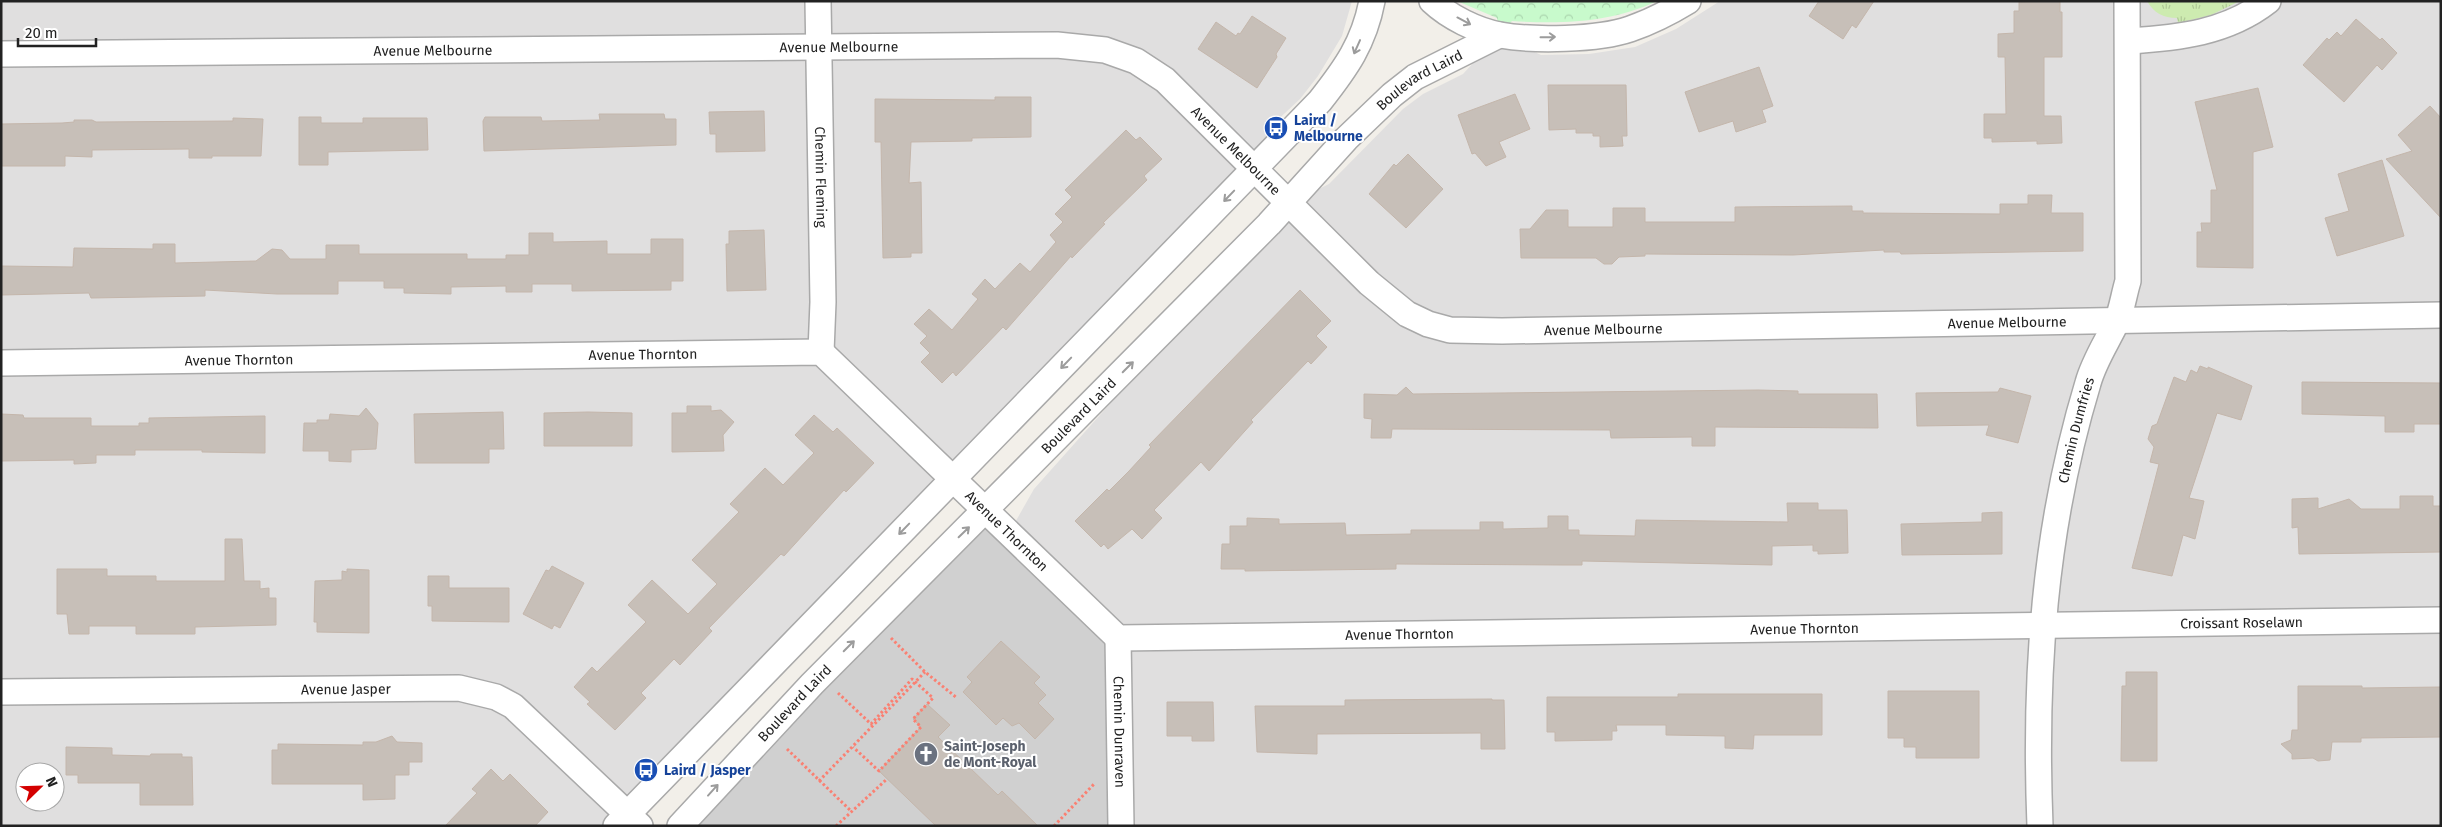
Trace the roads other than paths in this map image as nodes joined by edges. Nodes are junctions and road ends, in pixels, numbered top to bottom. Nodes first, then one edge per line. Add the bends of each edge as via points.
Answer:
1 (818, 1) edge
2 (1372, 1) edge
3 (1432, 1) edge
4 (1688, 1) edge
5 (2127, 1) edge
6 (2268, 1) edge
7 (1499, 35) junction
8 (2128, 41) junction
9 (818, 48) junction
10 (1, 54) edge
11 (1255, 170) junction
12 (1288, 204) junction
13 (2437, 311) edge
14 (2117, 320) junction
15 (821, 352) junction
16 (1, 363) edge
17 (952, 480) junction
18 (986, 510) junction
19 (2441, 620) edge
20 (2042, 626) junction
21 (1118, 638) junction
22 (1, 692) edge
23 (628, 821) edge
24 (680, 826) edge
25 (1121, 826) edge
26 (2040, 826) edge

1 - 9 street, Chemin Fleming
2 -> 11 street via 1368,21 1351,61 1320,101
3 -> 7 street, Boulevard Laird via 1473,26
7 -> 4 street, Boulevard Laird via 1543,38 1628,30
5 - 8 street, Chemin Dumfries
6 - 8 street via 2239,19 2200,33
7 - 12 street, Boulevard Laird via 1431,68 1392,95 1346,139
8 - 14 street, Chemin Dumfries via 2128,281
9 - 10 street, Avenue Melbourne
9 - 11 street, Avenue Melbourne via 1058,45 1105,50 1136,61 1164,80
9 - 15 street, Chemin Fleming
11 - 12 street, Avenue Melbourne
11 -> 17 street
12 - 14 street, Avenue Melbourne via 1392,303 1428,324 1450,330
18 -> 12 street, Boulevard Laird
13 - 14 street, Avenue Melbourne
14 - 20 street, Chemin Dumfries via 2097,357 2076,428 2057,514
15 - 16 street, Avenue Thornton
15 - 17 street, Avenue Thornton
17 - 18 street, Avenue Thornton
17 -> 23 street
18 - 21 street, Avenue Thornton
24 -> 18 street, Boulevard Laird via 828,667
19 - 20 street, Croissant Roselawn
20 - 21 street, Avenue Thornton
20 - 26 street, Chemin Dumfries via 2038,736
21 - 25 street, Chemin Dunraven
22 - 23 street, Avenue Jasper via 458,688 513,706

